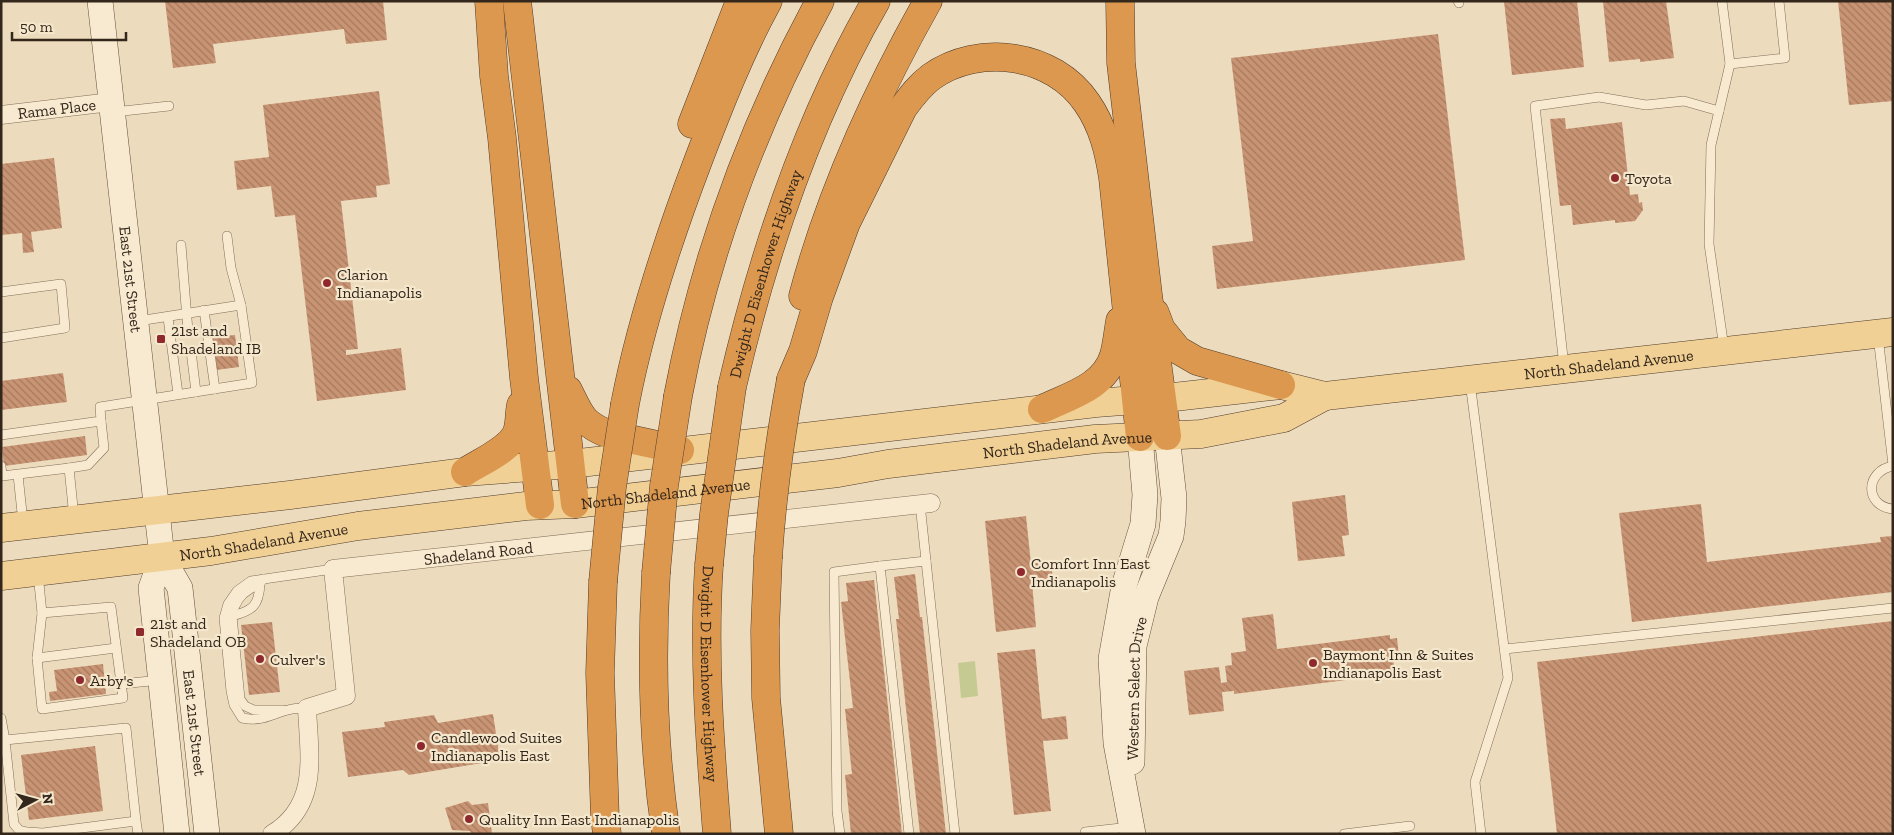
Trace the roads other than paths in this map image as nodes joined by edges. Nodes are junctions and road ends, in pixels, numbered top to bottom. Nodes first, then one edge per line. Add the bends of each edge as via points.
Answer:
1 (100, 1) edge
2 (489, 1) edge
3 (518, 1) edge
4 (740, 1) edge
5 (768, 1) edge
6 (820, 1) edge
7 (876, 1) edge
8 (928, 1) edge
9 (1120, 1) edge
10 (1722, 1) edge
11 (1779, 1) edge
12 (1730, 64) junction
13 (169, 106) dead end
14 (112, 107) junction
15 (1719, 111) junction
16 (1, 115) edge
17 (227, 236) dead end
18 (669, 238) junction
19 (181, 245) dead end
20 (1136, 290) junction
21 (1, 292) edge
22 (241, 305) junction
23 (204, 310) junction
24 (186, 314) junction
25 (168, 318) junction
26 (136, 322) junction
27 (188, 331) dead end
28 (1885, 332) edge
29 (1, 338) edge
30 (191, 350) dead end
31 (1725, 351) junction
32 (1564, 370) junction
33 (524, 378) junction
34 (562, 379) junction
35 (790, 379) junction
36 (1470, 380) junction
37 (1281, 385) junction
38 (215, 389) junction
39 (196, 392) junction
40 (178, 394) junction
41 (1325, 396) junction
42 (145, 399) junction
43 (1149, 399) junction
44 (1042, 409) junction
45 (101, 421) junction
46 (1, 436) edge
47 (1154, 437) junction
48 (680, 450) junction
49 (571, 464) junction
50 (1, 466) edge
51 (1893, 466) edge
52 (535, 467) junction
53 (69, 468) junction
54 (465, 472) junction
55 (18, 474) junction
56 (926, 503) joint
57 (575, 504) junction
58 (540, 505) junction
59 (157, 509) junction
60 (1893, 509) edge
61 (74, 519) junction
62 (12, 526) edge
63 (162, 557) junction
64 (926, 561) junction
65 (880, 566) junction
66 (332, 569) junction
67 (38, 571) junction
68 (1, 576) edge
69 (262, 582) junction
70 (1893, 608) edge
71 (42, 613) junction
72 (232, 616) junction
73 (116, 648) junction
74 (1505, 649) junction
75 (37, 658) junction
76 (160, 680) junction
77 (121, 684) junction
78 (307, 708) junction
79 (288, 710) junction
80 (1, 718) edge
81 (3, 739) edge
82 (715, 804) junction
83 (136, 821) junction
84 (1410, 826) dead end
85 (1132, 830) edge
86 (1085, 832) dead end
87 (138, 834) edge
88 (177, 834) edge
89 (207, 834) edge
90 (272, 834) edge
91 (607, 834) edge
92 (666, 834) edge
93 (717, 834) edge
94 (724, 834) edge
95 (779, 834) edge
96 (840, 834) edge
97 (909, 834) edge
98 (954, 834) edge
99 (1344, 834) edge
100 (1482, 834) edge

1 - 14 main road, East 21st Street
2 - 33 highway
3 - 34 highway
4 - 18 highway via 685,143
5 - 18 highway via 720,102
6 - 92 highway, bridge via 770,102 737,182 692,327 678,396 663,494 656,573 654,697
7 - 82 highway, Dwight D Eisenhower Highway, bridge via 833,83 803,155 761,278 732,387 709,565 706,660
8 - 35 highway via 876,96 831,205 789,348
9 - 20 highway
10 - 12 lane
11 - 12 lane via 1785,58
12 - 15 lane
13 - 14 lane
14 - 16 street, Rama Place
14 - 26 main road, East 21st Street
15 - 31 lane via 1711,145 1709,244
15 - 32 lane via 1684,101 1646,106 1599,97 1535,106
17 - 22 lane
18 - 91 highway, bridge via 644,320 612,487 603,582 601,697
19 - 24 lane
20 - 35 highway via 1108,149 1088,103 1062,78 1038,65 1004,57 968,60 930,78 899,114 846,223 803,351
20 - 37 highway via 1178,350 1198,362
20 - 43 highway
20 - 44 highway via 1105,374 1087,388
21 - 29 lane via 61,284 65,328
22 - 23 lane
22 - 38 lane via 252,383
23 - 24 lane
23 - 38 lane
24 - 25 lane
24 - 27 lane
25 - 26 lane
25 - 40 lane
26 - 42 main road, East 21st Street
28 - 31 main road, North Shadeland Avenue
28 - 51 lane
30 - 39 lane
31 - 32 main road, North Shadeland Avenue
32 - 36 main road, North Shadeland Avenue
33 - 52 highway
33 - 54 highway via 517,431 512,440
34 - 48 highway via 583,419 600,431
34 - 49 highway
35 - 95 highway, bridge via 772,503 765,630 766,698
36 - 41 main road, North Shadeland Avenue
36 - 74 lane
37 - 41 main road, North Shadeland Avenue
37 - 43 main road, North Shadeland Avenue
38 - 39 lane
39 - 40 lane
40 - 42 lane
41 - 47 main road, North Shadeland Avenue via 1284,418 1201,434
42 - 45 lane via 100,407
42 - 59 main road, East 21st Street
43 - 44 main road, North Shadeland Avenue
43 - 47 highway
44 - 48 main road, North Shadeland Avenue
45 - 46 lane
45 - 53 lane via 104,448 88,465
47 - 57 main road, North Shadeland Avenue via 1096,439
47 - 85 main road, Western Select Drive via 1174,498 1173,521 1171,536 1146,597 1134,646
48 - 49 main road, North Shadeland Avenue
49 - 52 main road, North Shadeland Avenue
49 - 57 highway
50 - 55 lane via 2,476
51 - 60 lane via 1880,470 1872,486 1877,502
52 - 54 main road, North Shadeland Avenue
52 - 58 highway
53 - 55 lane
53 - 61 lane
54 - 59 main road, North Shadeland Avenue
55 - 62 lane
56 - 64 lane
56 - 66 street, Shadeland Road
57 - 58 main road, North Shadeland Avenue
58 - 63 main road, North Shadeland Avenue via 358,526 211,552
59 - 61 main road, North Shadeland Avenue
59 - 63 main road, East 21st Street
61 - 62 main road, North Shadeland Avenue
63 - 67 main road, North Shadeland Avenue
63 - 76 main road, East 21st Street via 151,588
63 - 89 main road, East 21st Street via 180,588
64 - 65 lane
64 - 98 lane
65 - 96 lane via 834,572
65 - 97 lane
66 - 69 lane
66 - 78 street via 346,696
67 - 68 main road, North Shadeland Avenue
67 - 71 lane
69 - 72 lane via 242,594 234,604
69 - 72 lane via 260,597 254,606 246,613
69 - 79 lane via 251,581 237,591 224,618 231,691 234,705 242,718 266,718
70 - 74 lane
71 - 73 lane via 111,607
71 - 75 lane
72 - 79 lane via 240,699 254,710
73 - 75 lane
73 - 77 lane
74 - 100 lane via 1508,678 1475,782
75 - 77 lane via 42,709 122,698
76 - 77 lane
76 - 88 main road, East 21st Street
78 - 79 lane
78 - 90 street via 309,768 306,794 291,819
80 - 81 lane
81 - 83 lane via 14,824 19,830 44,833
81 - 83 lane via 126,728
82 - 93 highway, Dwight D Eisenhower Highway
82 - 94 highway
83 - 87 lane
84 - 99 lane
85 - 86 lane

